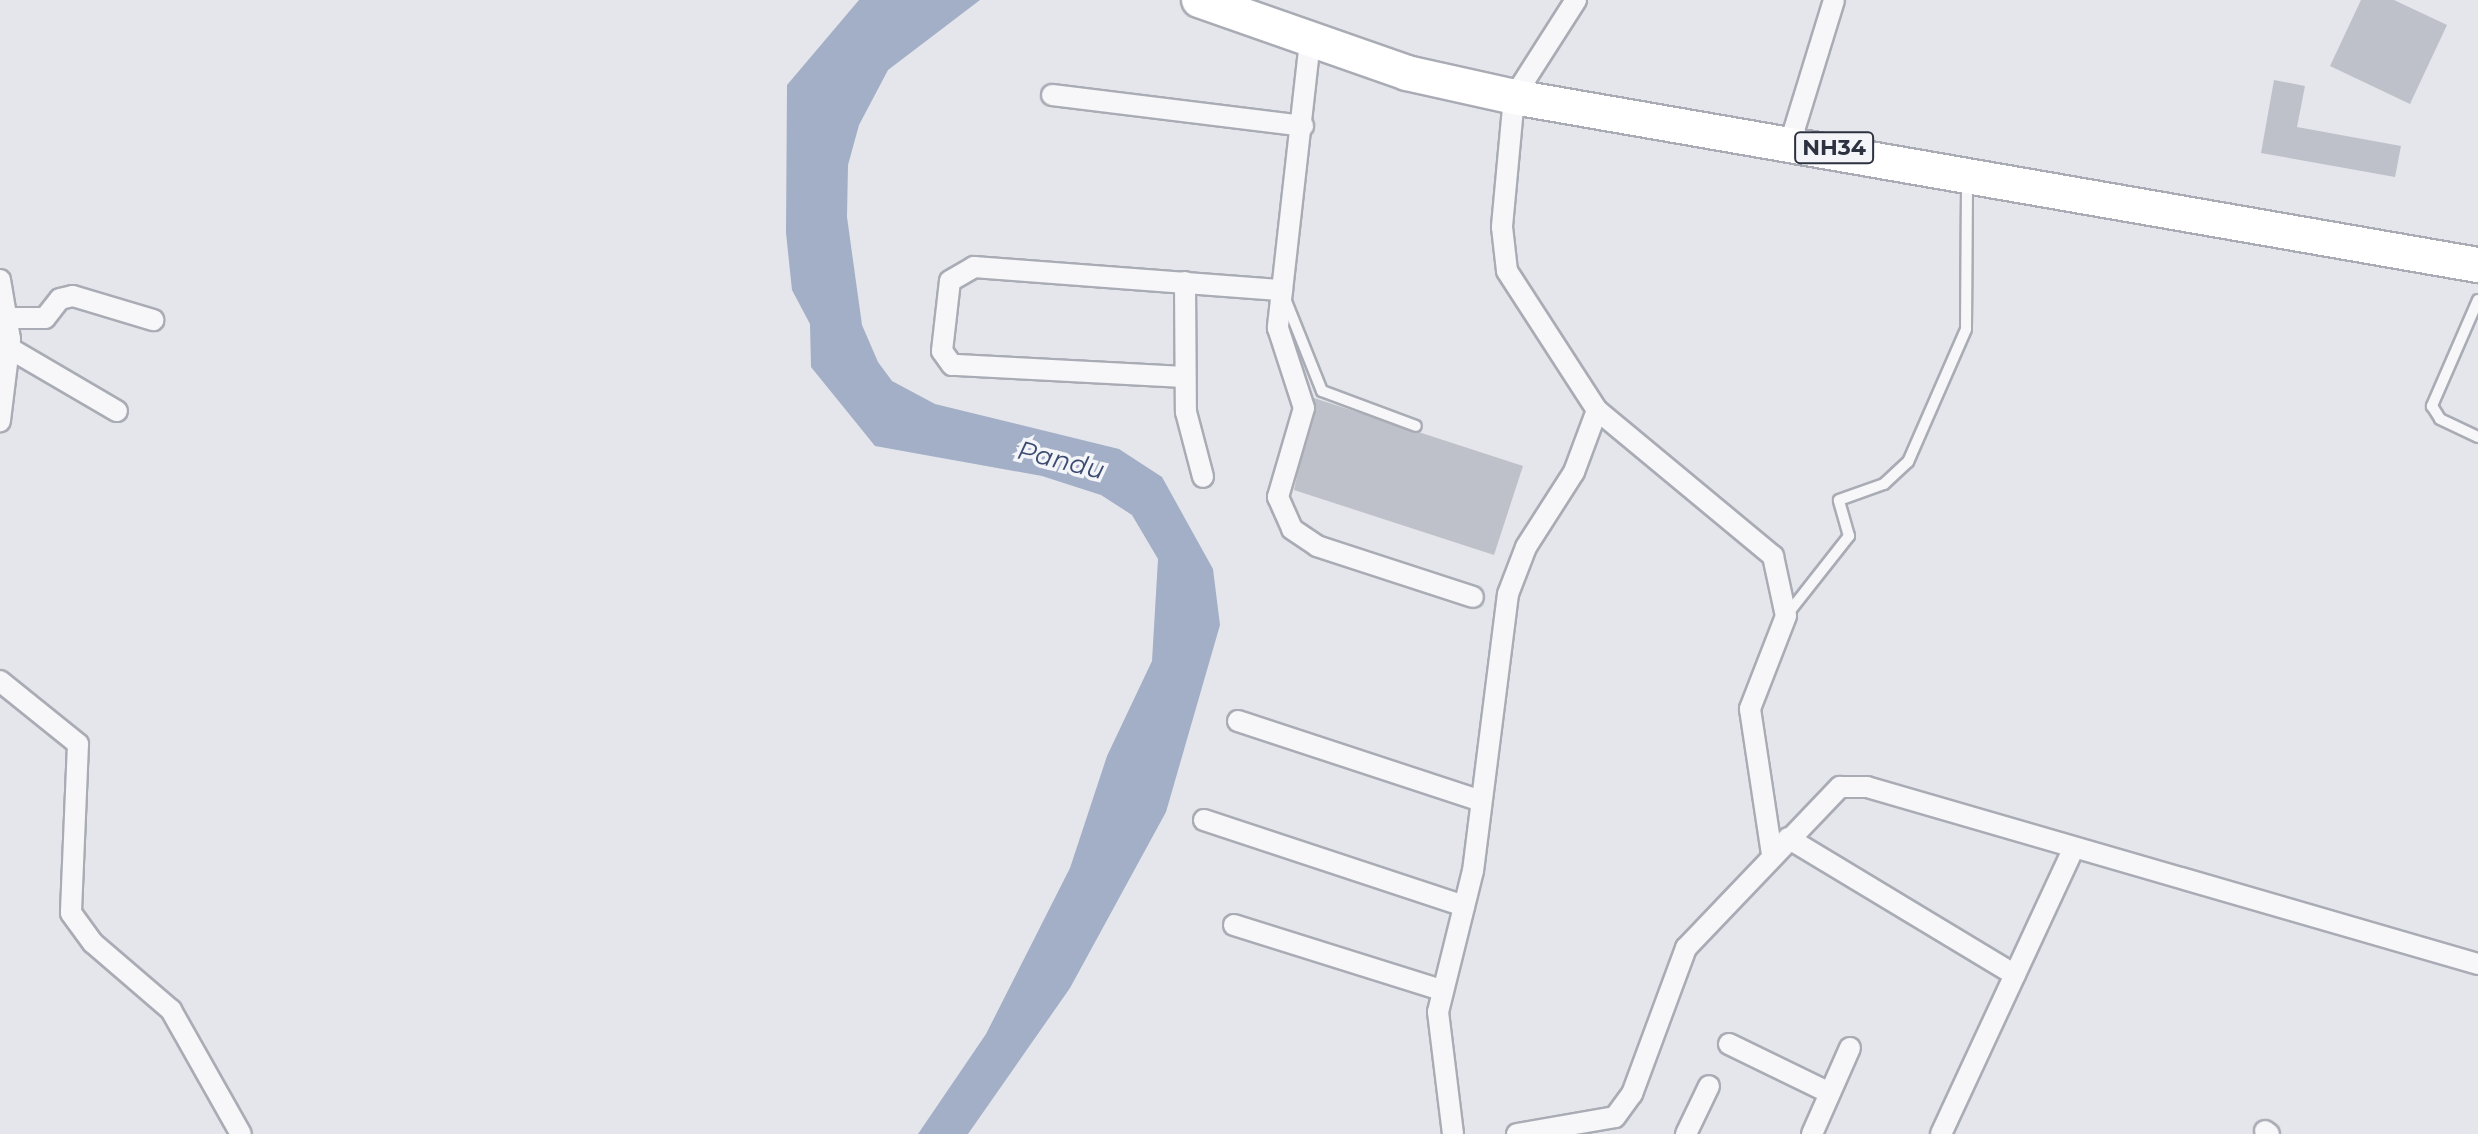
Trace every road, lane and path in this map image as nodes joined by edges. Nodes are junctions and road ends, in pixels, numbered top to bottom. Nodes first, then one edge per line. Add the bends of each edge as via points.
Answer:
1 (1199, 0) edge
2 (1576, 0) edge
3 (1834, 0) edge
4 (1310, 41) junction
5 (1052, 95) dead end
6 (1514, 97) junction
7 (1303, 126) junction
8 (1791, 140) junction
9 (1967, 173) junction
10 (2478, 265) edge
11 (0, 280) edge
12 (1185, 282) junction
13 (1282, 290) junction
14 (2478, 300) edge
15 (10, 318) junction
16 (153, 320) dead end
17 (9, 348) junction
18 (1184, 377) junction
19 (1597, 410) junction
20 (117, 411) dead end
21 (0, 421) edge
22 (1416, 426) dead end
23 (2478, 437) edge
24 (1203, 477) dead end
25 (1473, 597) dead end
26 (1786, 616) junction
27 (0, 681) edge
28 (1238, 721) dead end
29 (1481, 801) junction
30 (1204, 820) dead end
31 (1788, 838) junction
32 (2074, 848) junction
33 (1772, 854) junction
34 (1464, 906) junction
35 (1234, 925) dead end
36 (2478, 964) edge
37 (2015, 975) junction
38 (1442, 990) junction
39 (1729, 1044) dead end
40 (1850, 1048) dead end
41 (1709, 1086) dead end
42 (1830, 1093) junction
43 (1621, 1125) edge
44 (241, 1134) edge
45 (1453, 1134) edge
46 (1517, 1134) edge
47 (1686, 1134) edge
48 (1812, 1134) edge
49 (1941, 1134) edge

1 - 4 highway, NH34
2 - 6 street
3 - 8 street
4 - 6 highway, NH34
4 - 7 street
5 - 7 street
6 - 8 highway, NH34
6 - 19 street via 1502,227 1507,271
7 - 13 street
8 - 9 highway, NH34
9 - 10 highway, NH34
9 - 26 lane via 1966,329 1908,462 1884,484 1839,500 1849,536
11 - 15 street
12 - 13 street
12 - 18 street
12 - 18 street via 961,268 950,281 942,351 959,367
13 - 22 lane via 1322,391
13 - 25 street via 1278,339 1304,408 1278,497 1292,529 1317,546
14 - 23 lane via 2432,406 2440,419
15 - 16 street via 45,318 60,299 73,296
15 - 17 street
17 - 20 street
17 - 21 street
18 - 24 street
19 - 26 street via 1765,544 1780,574
19 - 29 street via 1574,472 1526,547 1508,594
26 - 33 street via 1750,709
27 - 44 street via 78,744 71,913 93,943 171,1010
28 - 29 street
29 - 34 street
30 - 34 street
31 - 32 street via 1830,794 1849,785
31 - 33 street
31 - 37 street
32 - 36 street
32 - 37 street
33 - 43 street via 1676,963
34 - 38 street
35 - 38 street
37 - 49 street
38 - 45 street via 1438,1029
39 - 42 street
40 - 42 street
41 - 47 street
42 - 48 street
43 - 46 street

